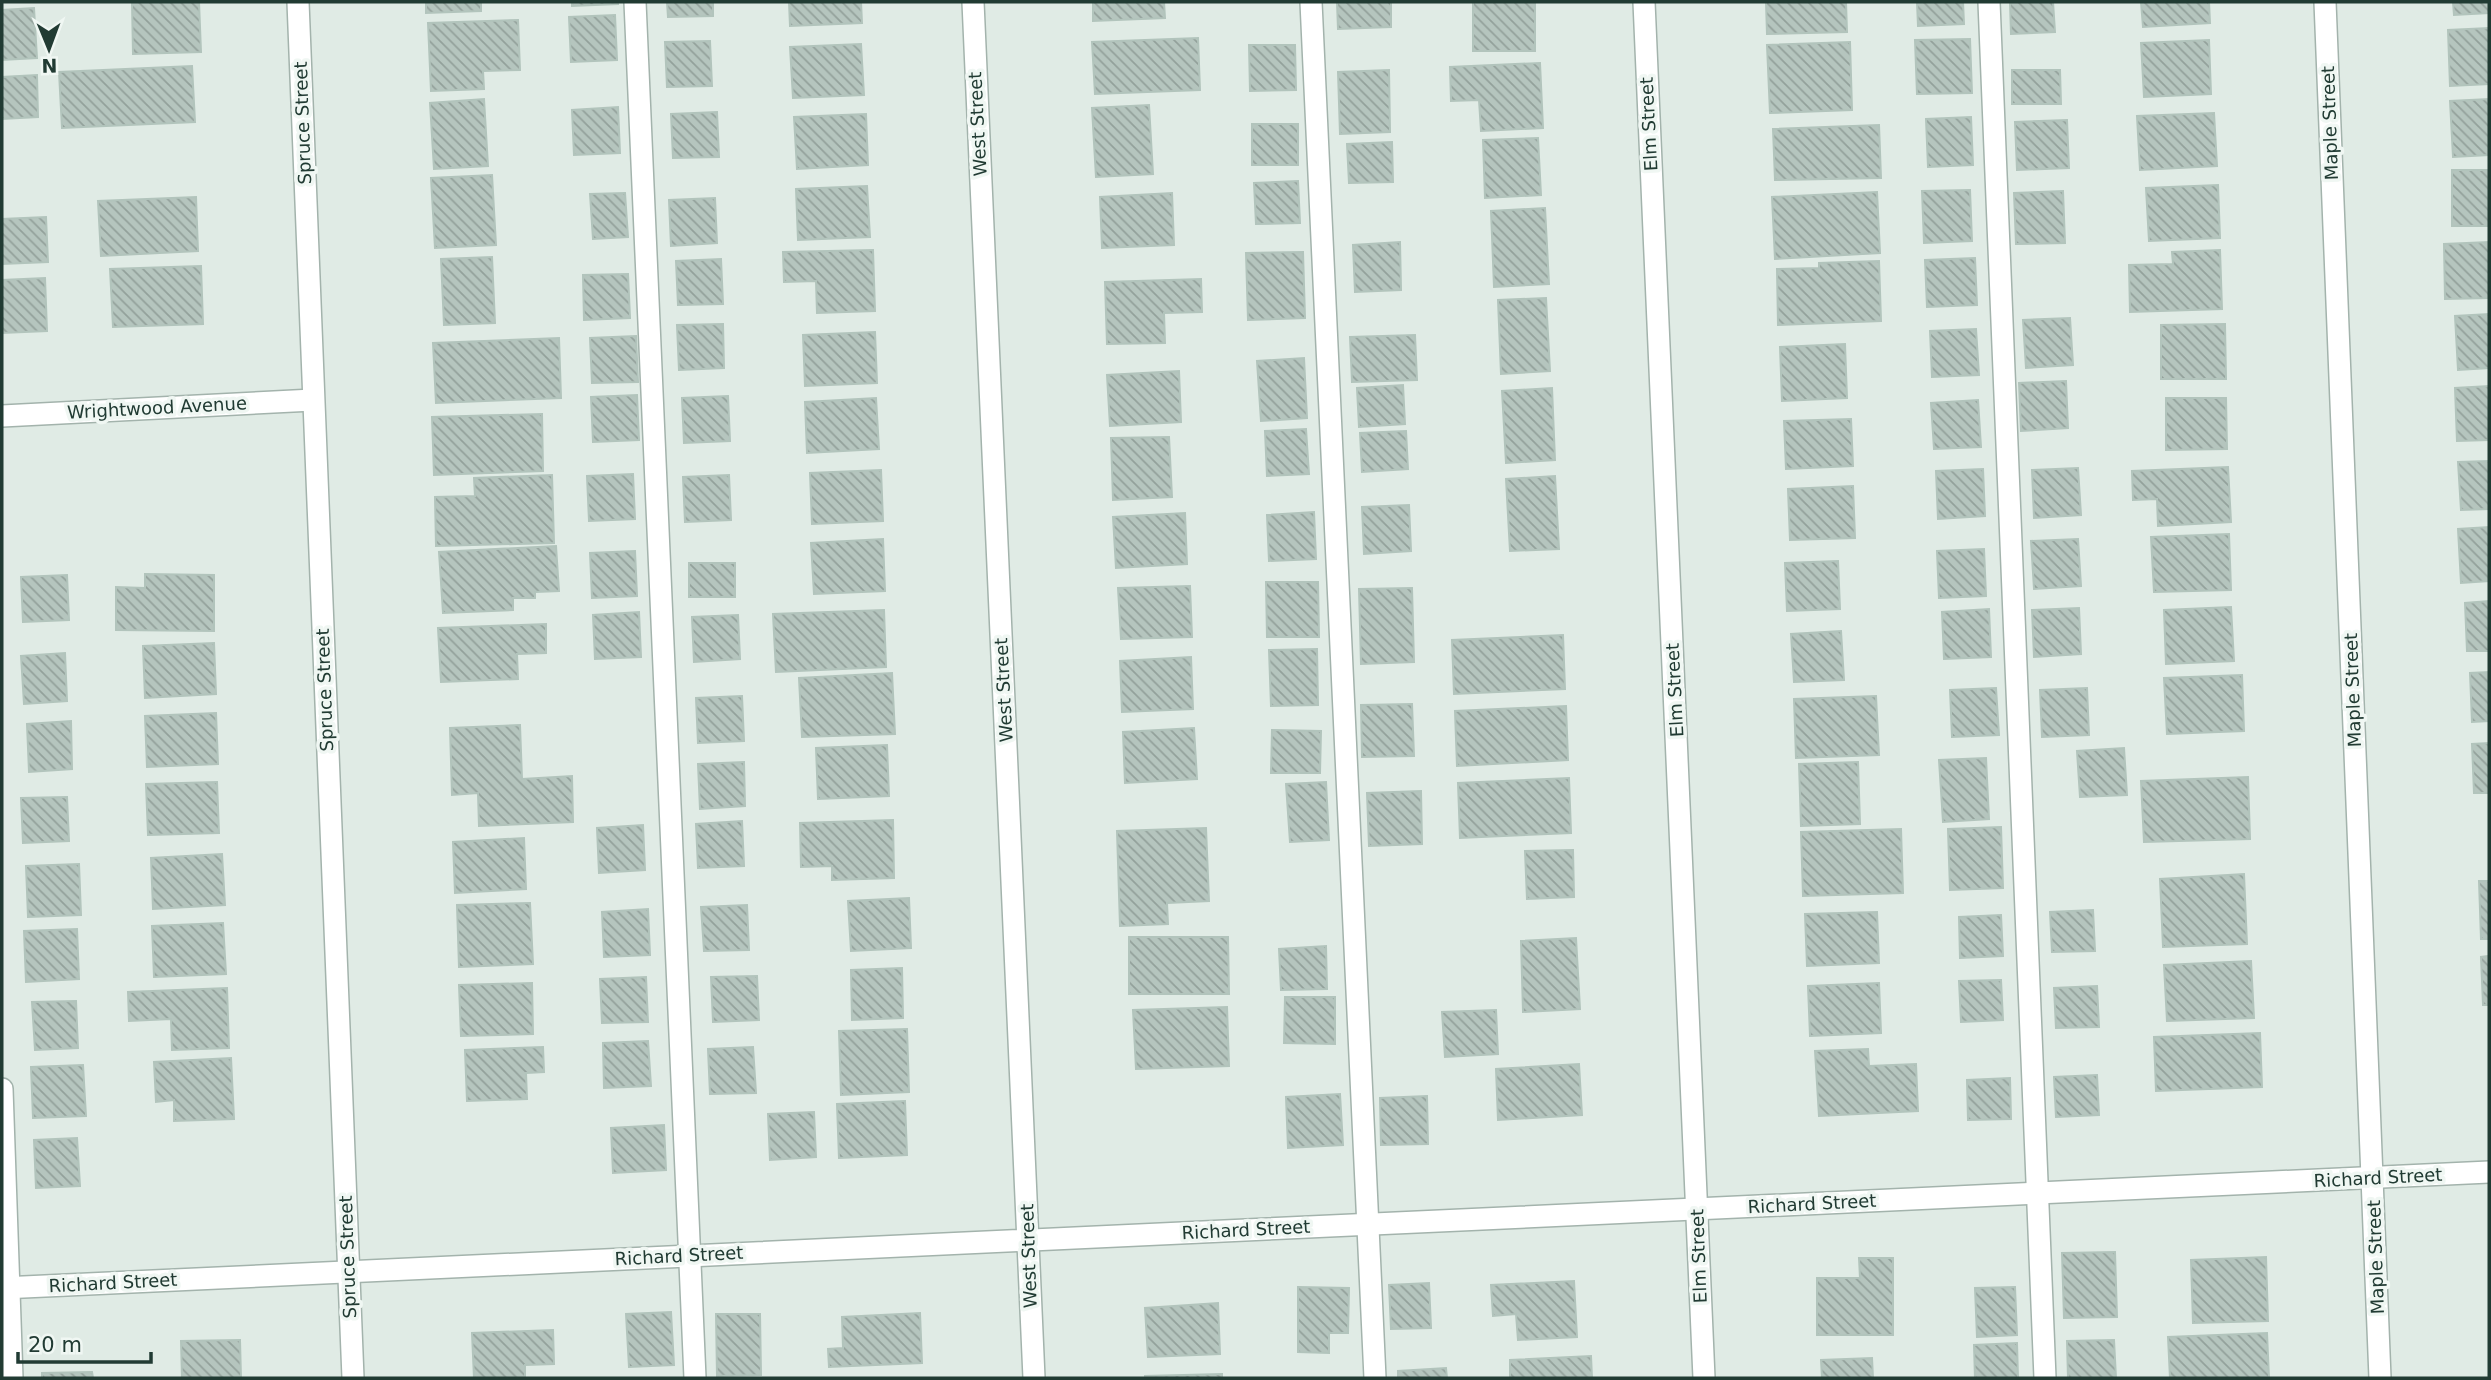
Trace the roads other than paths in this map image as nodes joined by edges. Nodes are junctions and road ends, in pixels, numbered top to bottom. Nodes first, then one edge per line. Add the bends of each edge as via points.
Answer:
1 (298, 2) edge
2 (635, 2) edge
3 (973, 2) edge
4 (1311, 2) edge
5 (1644, 2) edge
6 (1989, 2) edge
7 (2325, 2) edge
8 (313, 401) junction
9 (2, 416) edge
10 (2, 1089) edge
11 (2489, 1172) edge
12 (2373, 1178) junction
13 (2037, 1194) junction
14 (1698, 1209) junction
15 (1367, 1225) junction
16 (1029, 1240) junction
17 (690, 1256) junction
18 (349, 1271) junction
19 (5, 1288) edge
20 (12, 1378) edge
21 (353, 1378) edge
22 (695, 1378) edge
23 (1034, 1378) edge
24 (1375, 1378) edge
25 (1704, 1378) edge
26 (2045, 1378) edge
27 (2381, 1378) edge

1 - 8 street, Spruce Street
2 - 17 street
3 - 16 street, West Street
4 - 15 street
5 - 14 street, Elm Street
6 - 13 street
7 - 12 street, Maple Street
8 - 9 street, Wrightwood Avenue
8 - 18 street, Spruce Street
10 - 19 street
11 - 12 street, Richard Street
12 - 13 street, Richard Street
12 - 27 street, Maple Street
13 - 14 street, Richard Street
13 - 26 street
14 - 15 street, Richard Street
14 - 25 street, Elm Street
15 - 16 street, Richard Street
15 - 24 street
16 - 17 street, Richard Street
16 - 23 street, West Street
17 - 18 street, Richard Street
17 - 22 street
18 - 19 street, Richard Street
18 - 21 street, Spruce Street
19 - 20 street

